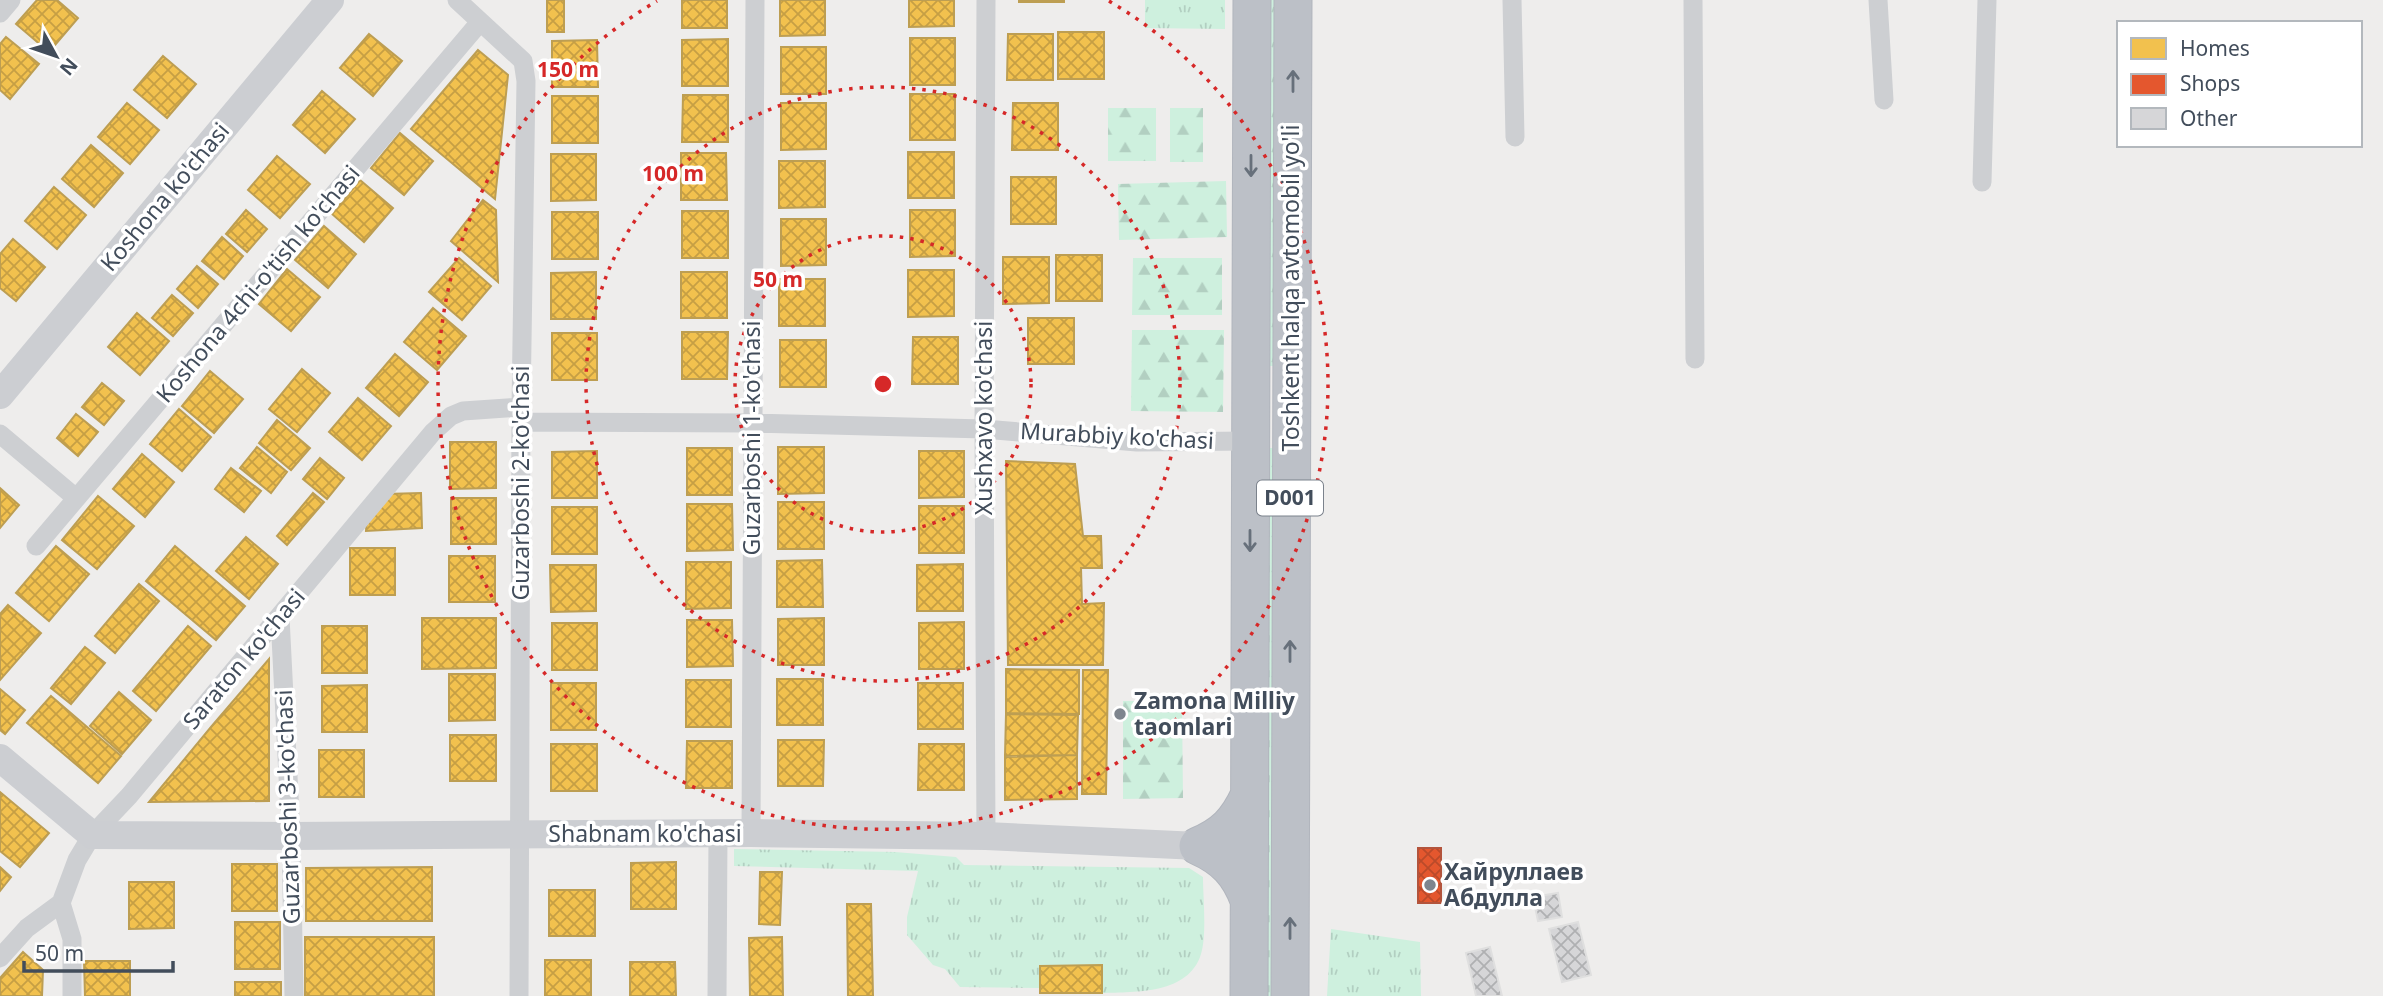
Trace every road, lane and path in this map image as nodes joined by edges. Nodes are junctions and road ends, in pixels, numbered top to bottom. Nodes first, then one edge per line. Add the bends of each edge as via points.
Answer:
1 (11, 0) edge
2 (330, 0) edge
3 (457, 0) edge
4 (755, 0) edge
5 (986, 0) edge
6 (1252, 0) edge
7 (1293, 0) edge
8 (1512, 0) edge
9 (1693, 0) edge
10 (1878, 0) edge
11 (1987, 0) edge
12 (0, 13) edge
13 (480, 22) junction
14 (1884, 100) dead end
15 (1515, 137) dead end
16 (1982, 182) dead end
17 (1695, 359) dead end
18 (0, 395) edge
19 (521, 414) junction
20 (1290, 414) junction
21 (752, 423) junction
22 (1251, 427) junction
23 (984, 429) junction
24 (0, 434) edge
25 (76, 498) junction
26 (36, 546) dead end
27 (280, 617) junction
28 (0, 758) edge
29 (1249, 796) junction
30 (718, 833) junction
31 (751, 833) junction
32 (520, 834) junction
33 (92, 835) junction
34 (291, 836) junction
35 (986, 836) junction
36 (1198, 846) junction
37 (1249, 900) junction
38 (61, 903) junction
39 (0, 958) edge
40 (72, 996) edge
41 (294, 996) edge
42 (519, 996) edge
43 (717, 996) edge
44 (1249, 996) edge
45 (1290, 996) edge

1 - 12 street
2 - 18 street, Koshona ko'chasi
3 - 13 street, Guzarboshi 2-ko'chasi
4 - 21 street, Guzarboshi 1-ko'chasi
5 - 23 street, Xushxavo ko'chasi
6 -> 22 highway, Toshkent halqa avtomobil yo'li / D001
20 -> 7 highway, Toshkent halqa avtomobil yo'li / D001
8 - 15 street
9 - 17 street
10 - 14 street
11 - 16 street
13 - 19 street, Guzarboshi 2-ko'chasi via 523,61 526,81
13 - 25 street, Koshona 4chi-o'tish ko'chasi
19 - 21 street, Murabbiy ko'chasi
19 - 27 street, Saraton ko'chasi via 474,409 451,415
19 - 32 street, Guzarboshi 2-ko'chasi
20 - 22 highway
45 -> 20 highway, Toshkent halqa avtomobil yo'li / D001
21 - 23 street, Murabbiy ko'chasi
21 - 31 street, Guzarboshi 1-ko'chasi
22 - 23 street, Murabbiy ko'chasi via 1137,442
22 -> 29 highway, Toshkent halqa avtomobil yo'li / D001
23 - 35 street, Xushxavo ko'chasi
24 - 25 street
25 - 26 street, Koshona 4chi-o'tish ko'chasi
27 - 33 street, Saraton ko'chasi
27 - 34 street, Guzarboshi 3-ko'chasi
28 - 33 street
29 - 36 highway via 1230,828
29 - 37 highway, Toshkent halqa avtomobil yo'li / D001
30 - 31 street, Shabnam ko'chasi
30 - 32 street, Shabnam ko'chasi
30 - 43 street
31 - 35 street, Shabnam ko'chasi
32 - 34 street, Shabnam ko'chasi
32 - 42 street, Guzarboshi 2-ko'chasi
33 - 34 street, Shabnam ko'chasi
33 - 38 street, Saraton ko'chasi
34 - 41 street, Guzarboshi 3-ko'chasi
35 - 36 street, Shabnam ko'chasi
36 - 37 highway via 1230,865
37 - 44 highway, Toshkent halqa avtomobil yo'li / D001
38 - 39 street via 27,928
38 - 40 street via 72,939

